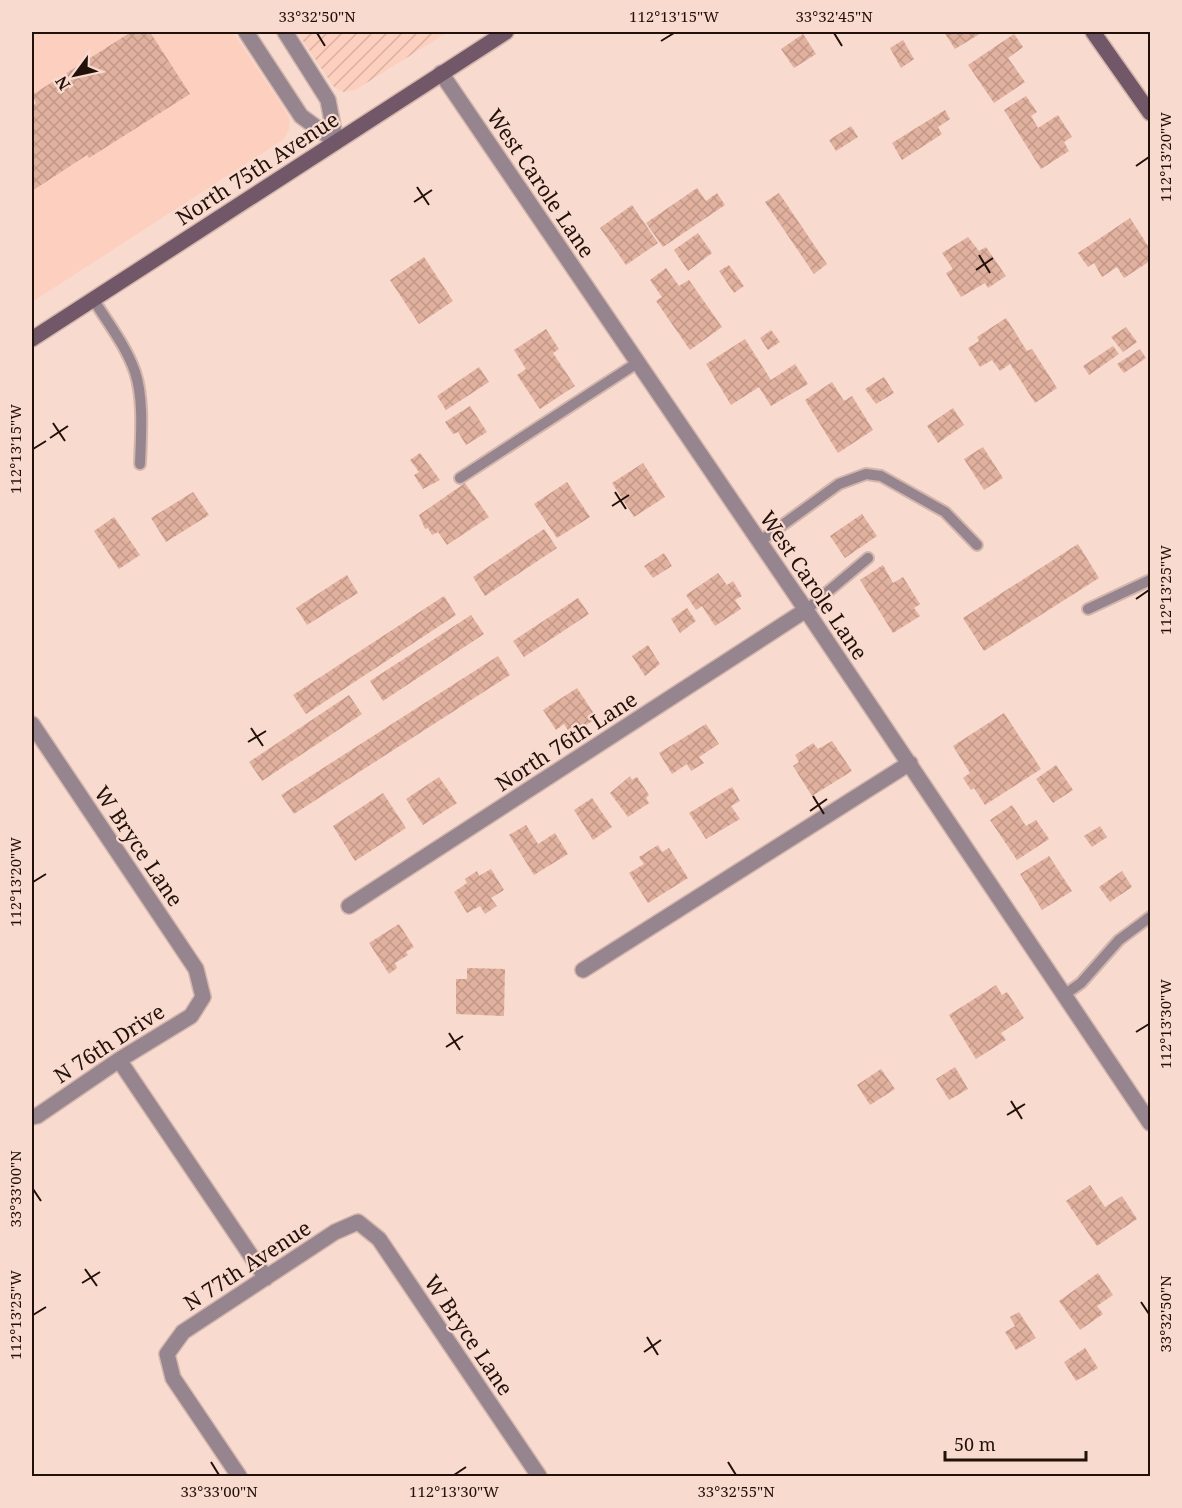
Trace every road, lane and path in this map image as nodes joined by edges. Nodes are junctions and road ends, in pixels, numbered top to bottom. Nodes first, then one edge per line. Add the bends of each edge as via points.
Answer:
1 (246, 32) edge
2 (285, 32) edge
3 (506, 32) edge
4 (1093, 32) edge
5 (441, 73) junction
6 (1150, 113) edge
7 (336, 142) junction
8 (93, 299) junction
9 (32, 339) edge
10 (638, 363) junction
11 (140, 464) dead end
12 (460, 478) dead end
13 (759, 542) junction
14 (977, 544) dead end
15 (868, 558) dead end
16 (1150, 580) edge
17 (1088, 609) dead end
18 (806, 610) junction
19 (32, 724) edge
20 (909, 763) junction
21 (349, 906) dead end
22 (1150, 917) edge
23 (583, 970) dead end
24 (1064, 994) junction
25 (203, 997) joint
26 (119, 1060) junction
27 (32, 1117) edge
28 (1150, 1123) edge
29 (358, 1222) joint
30 (266, 1278) junction
31 (239, 1476) edge
32 (539, 1476) edge

1 - 7 street via 301,116
2 - 7 street via 328,100
3 - 5 main road, North 75th Avenue
4 - 6 main road
5 - 7 main road, North 75th Avenue
5 - 10 street, West Carole Lane
7 - 8 main road, North 75th Avenue
8 - 9 main road, North 75th Avenue
8 - 11 lane via 136,374
10 - 12 lane
10 - 13 street, West Carole Lane
13 - 14 lane via 839,484 866,474 881,476 945,512
13 - 18 street, West Carole Lane
15 - 18 lane
16 - 17 lane
18 - 20 street, West Carole Lane
18 - 21 street, North 76th Lane
19 - 25 street, W Bryce Lane via 196,969
20 - 23 street
20 - 24 street, West Carole Lane
22 - 24 lane via 1119,940 1081,983
24 - 28 street, West Carole Lane
25 - 26 street, N 76th Drive via 191,1016
26 - 27 street, N 76th Drive
26 - 30 street
29 - 30 street, N 77th Avenue via 335,1232
29 - 32 street, W Bryce Lane via 379,1239
30 - 31 street, N 77th Avenue via 183,1332 167,1354 173,1378

